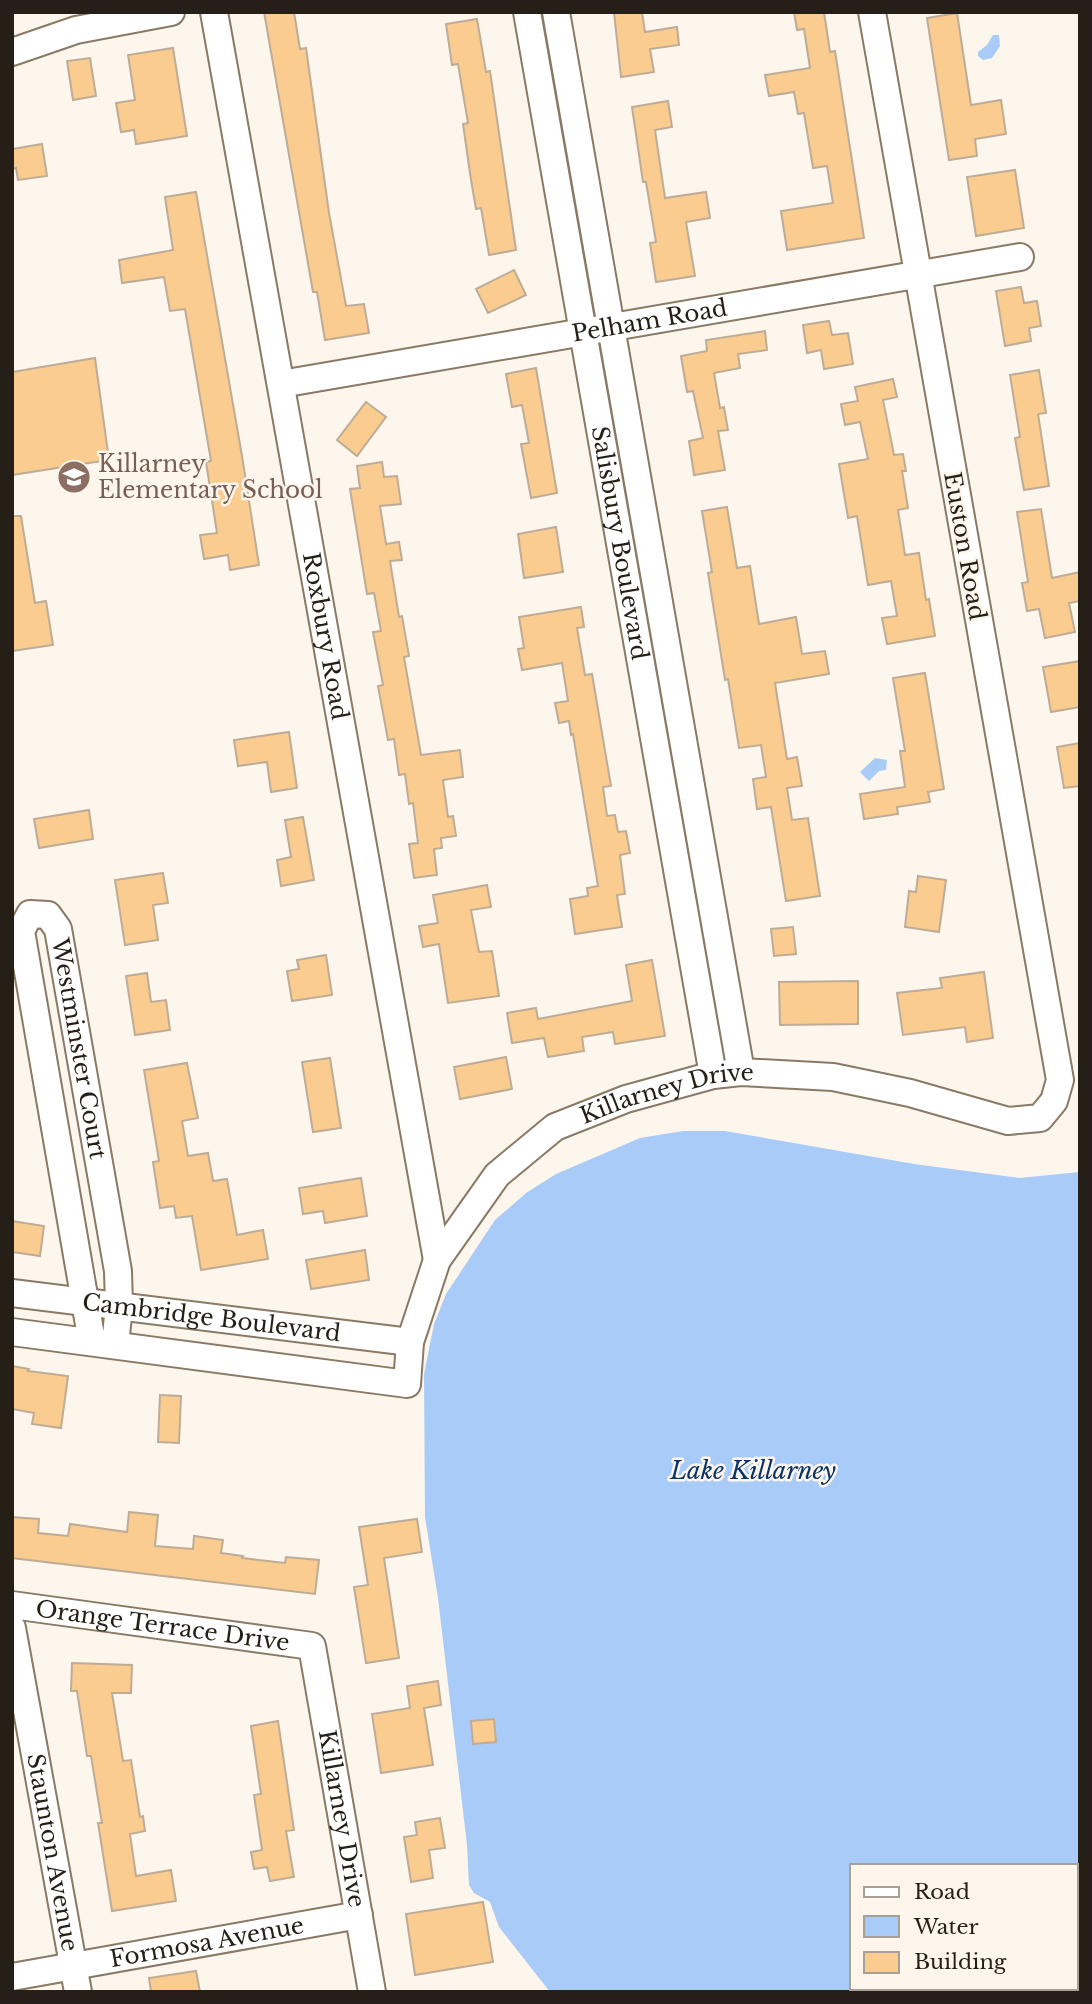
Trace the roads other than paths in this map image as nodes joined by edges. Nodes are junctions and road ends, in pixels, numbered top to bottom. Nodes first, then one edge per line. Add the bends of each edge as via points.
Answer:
1 (172, 12) edge
2 (214, 12) edge
3 (527, 12) edge
4 (556, 12) edge
5 (872, 12) edge
6 (12, 52) edge
7 (1020, 257) dead end
8 (917, 274) junction
9 (612, 326) junction
10 (581, 331) junction
11 (281, 384) junction
12 (741, 1072) junction
13 (713, 1075) junction
14 (1060, 1080) joint
15 (437, 1260) junction
16 (12, 1293) edge
17 (86, 1302) junction
18 (119, 1306) junction
19 (12, 1332) edge
20 (410, 1342) junction
21 (103, 1344) junction
22 (407, 1384) joint
23 (12, 1605) edge
24 (12, 1628) edge
25 (313, 1646) joint
26 (359, 1915) junction
27 (12, 1977) edge
28 (76, 1979) edge
29 (372, 1992) edge

1 - 6 street via 76,30
2 - 11 street, Roxbury Road
3 - 10 street, Salisbury Boulevard
4 - 9 street, Salisbury Boulevard
5 - 8 street, Euston Road
7 - 8 street, Pelham Road
8 - 9 street, Pelham Road
8 - 14 street, Euston Road
9 - 10 street, Pelham Road
9 - 12 street, Salisbury Boulevard
10 - 11 street, Pelham Road
10 - 13 street, Salisbury Boulevard
11 - 15 street, Roxbury Road
12 - 13 street, Killarney Drive
12 - 14 street, Killarney Drive via 833,1077 1008,1121 1040,1118 1054,1101
13 - 15 street, Killarney Drive via 626,1099 555,1128 497,1175
15 - 20 street, Killarney Drive
16 - 17 street, Cambridge Boulevard
17 - 18 street, Cambridge Boulevard
17 - 18 street, Westminster Court via 21,932 30,914 47,915 58,929 118,1271
17 - 21 street, Westminster Court
18 - 20 street, Cambridge Boulevard
18 - 21 street, Westminster Court
19 - 21 street, Cambridge Boulevard
20 - 22 street, Killarney Drive
21 - 22 street, Cambridge Boulevard
23 - 25 street, Orange Terrace Drive
24 - 28 street, Staunton Avenue
25 - 26 street, Killarney Drive
26 - 28 street, Formosa Avenue
26 - 29 street, Killarney Drive
27 - 28 street, Formosa Avenue

